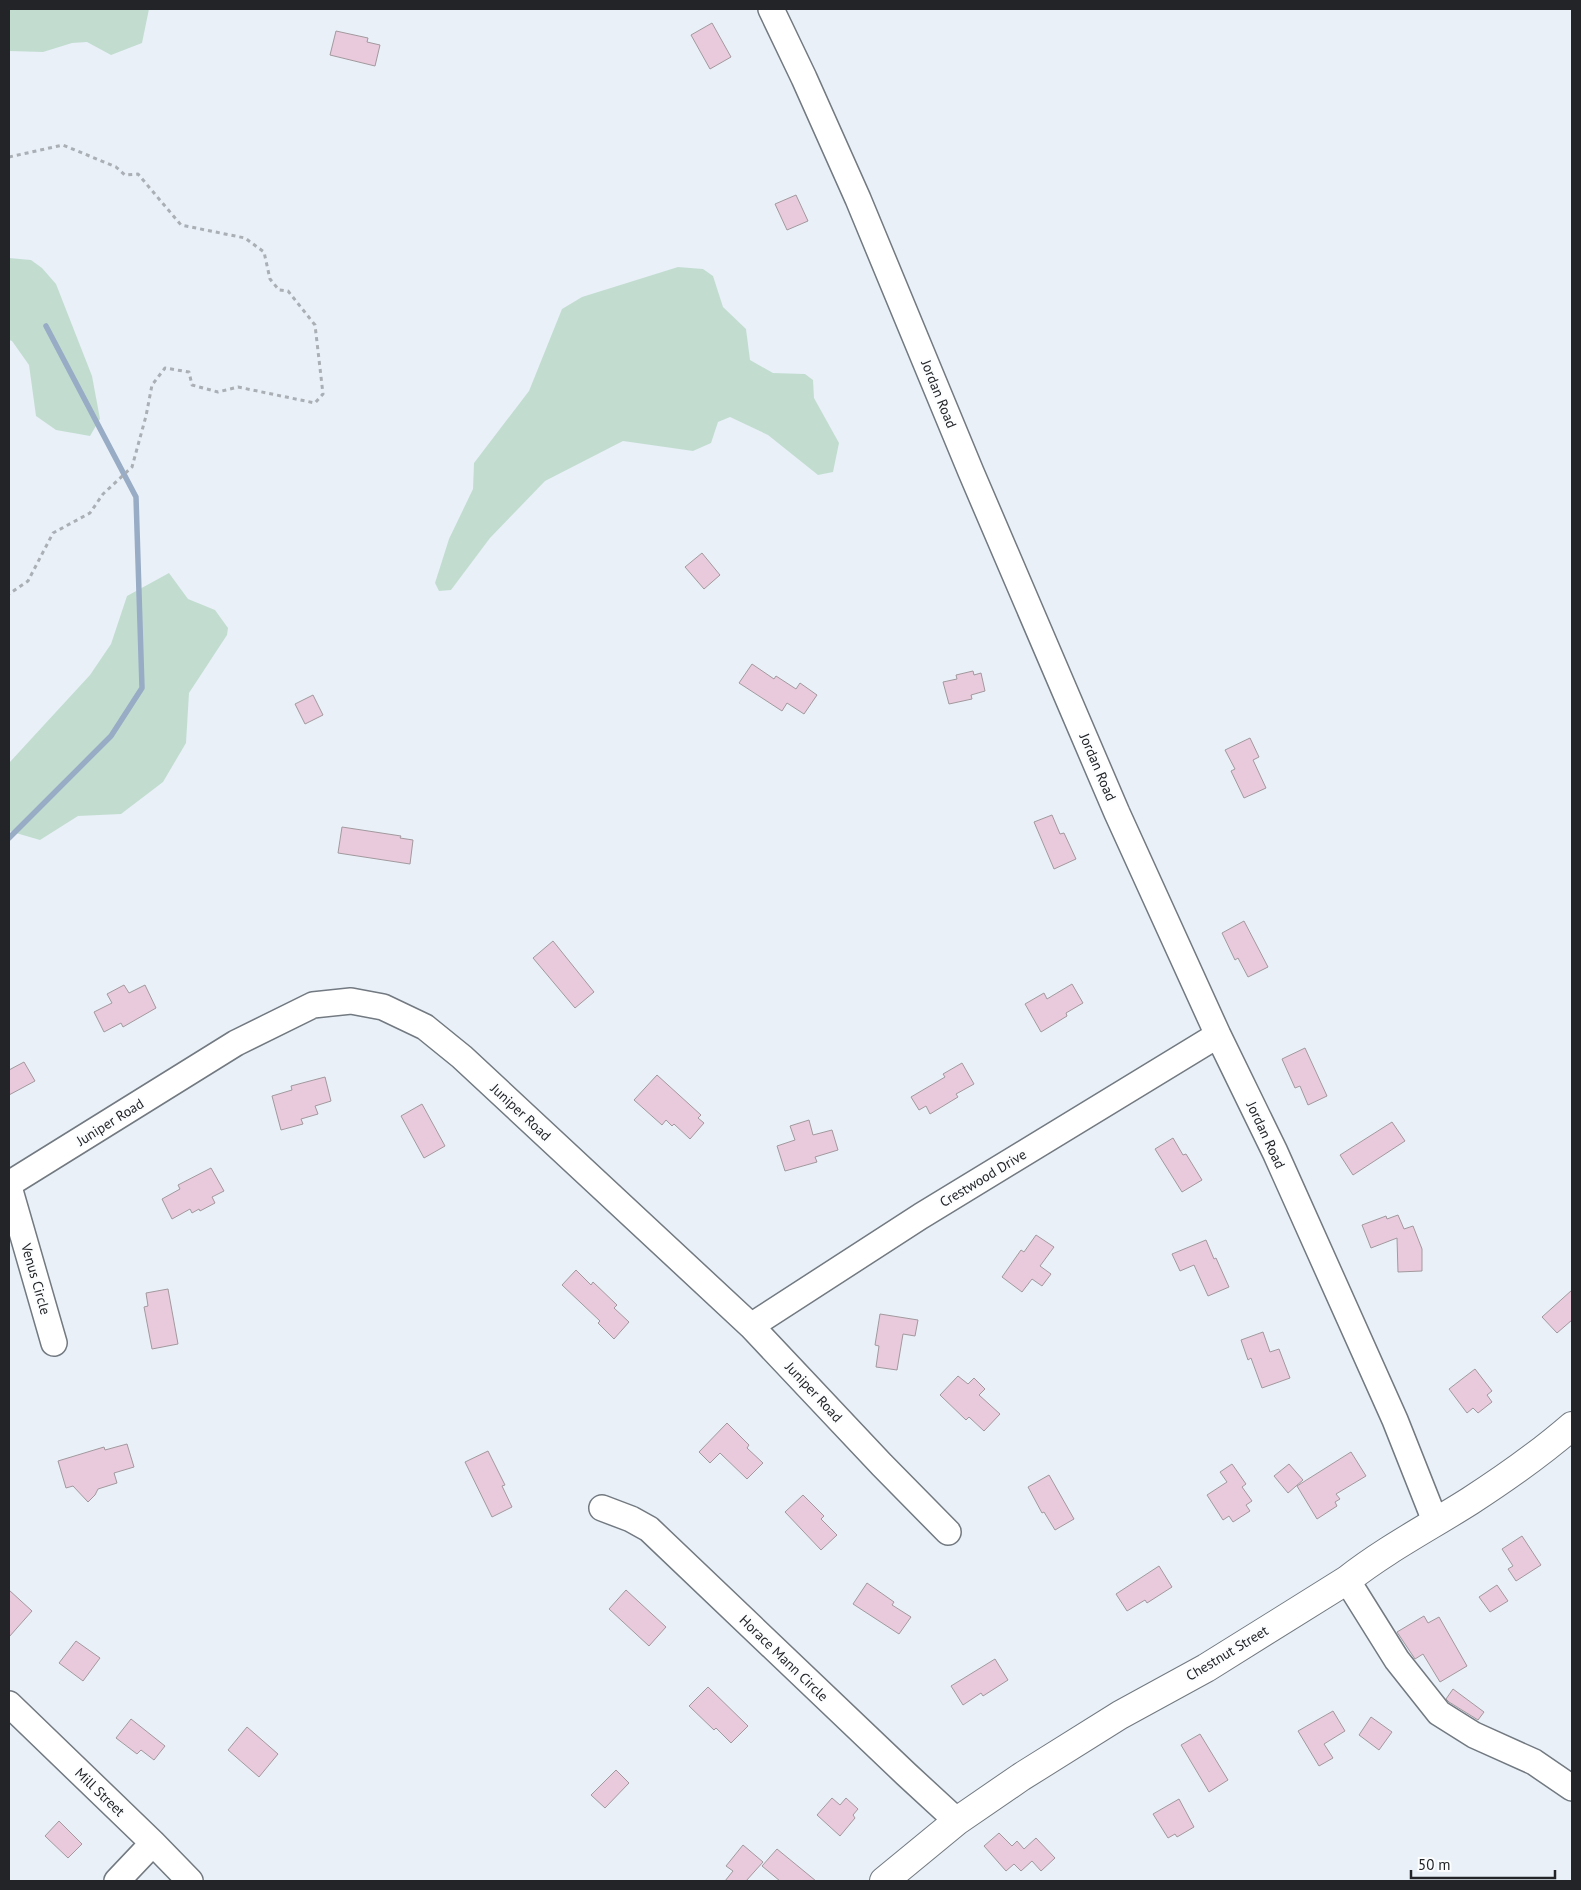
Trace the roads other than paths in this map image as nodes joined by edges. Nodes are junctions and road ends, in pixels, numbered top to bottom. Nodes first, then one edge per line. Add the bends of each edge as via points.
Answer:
1 (771, 9) edge
2 (1218, 1035) junction
3 (9, 1186) edge
4 (752, 1326) junction
5 (54, 1343) dead end
6 (1572, 1426) edge
7 (602, 1508) dead end
8 (1435, 1521) junction
9 (948, 1532) dead end
10 (1347, 1580) junction
11 (9, 1704) edge
12 (1568, 1781) edge
13 (957, 1821) junction
14 (153, 1843) junction
15 (117, 1881) edge
16 (190, 1881) edge
17 (884, 1881) edge

1 - 2 street, Jordan Road via 858,199 1117,813
2 - 4 street, Crestwood Drive via 921,1216
2 - 8 street, Jordan Road via 1275,1152 1395,1420
3 - 4 street, Juniper Road via 236,1043 313,1005 351,1001 383,1006 426,1027 462,1057
3 - 5 street, Venus Circle
4 - 9 street, Juniper Road
6 - 8 main road, Chestnut Street via 1470,1501
7 - 13 street, Horace Mann Circle via 648,1529
8 - 10 main road, Chestnut Street
10 - 12 street via 1397,1660 1439,1713 1474,1735
10 - 13 main road, Chestnut Street via 1206,1668 1120,1715
11 - 14 street, Mill Street
13 - 17 main road, Chestnut Street
14 - 15 street
14 - 16 street, Mill Street

